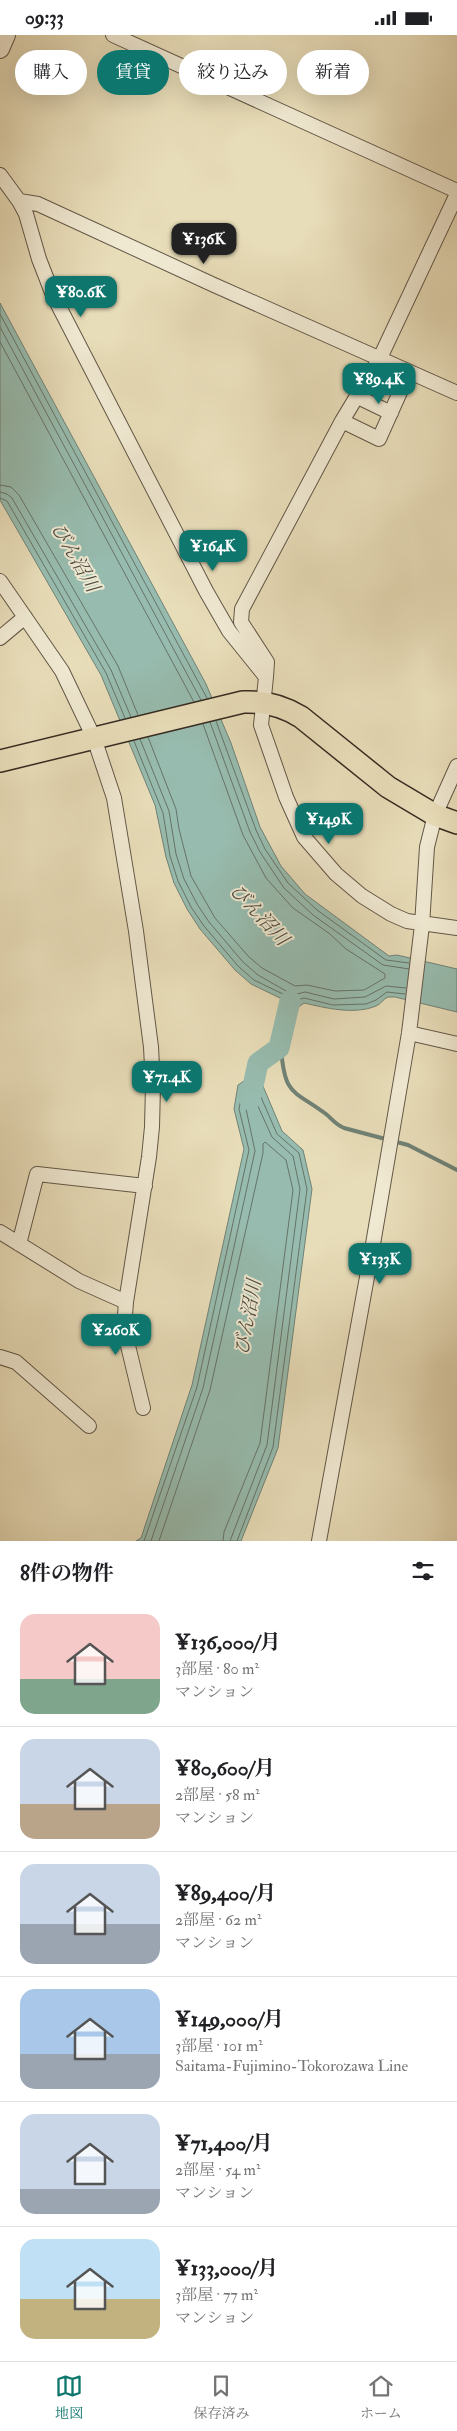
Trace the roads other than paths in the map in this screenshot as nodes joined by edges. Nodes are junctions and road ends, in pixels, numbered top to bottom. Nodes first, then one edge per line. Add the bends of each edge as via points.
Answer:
1 (6, 35) edge
2 (113, 35) edge
3 (0, 49) edge
4 (0, 175) edge
5 (457, 192) edge
6 (19, 201) junction
7 (380, 358) junction
8 (409, 372) junction
9 (457, 393) edge
10 (358, 397) junction
11 (392, 413) junction
12 (342, 421) junction
13 (0, 581) edge
14 (25, 617) junction
15 (0, 638) edge
16 (266, 677) junction
17 (264, 703) junction
18 (97, 738) junction
19 (0, 761) edge
20 (457, 766) edge
21 (451, 794) edge
22 (294, 815) junction
23 (352, 815) dead end
24 (435, 815) junction
25 (457, 823) edge
26 (422, 925) junction
27 (457, 928) edge
28 (409, 1029) junction
29 (457, 1044) edge
30 (145, 1186) junction
31 (0, 1232) edge
32 (19, 1244) junction
33 (126, 1302) junction
34 (0, 1357) edge
35 (143, 1408) dead end
36 (89, 1426) dead end
37 (319, 1541) edge

1 - 3 street
2 - 5 street
4 - 6 street
5 - 7 street
6 - 7 street via 38,204
6 - 16 street via 53,295 159,501 220,617
7 - 8 street
7 - 10 street
8 - 9 street
8 - 11 street
10 - 11 street
10 - 12 street
11 - 12 street via 379,439
12 - 16 street via 241,614 241,622 267,662
13 - 14 street
14 - 15 street
14 - 18 street via 62,671
16 - 17 street
17 - 18 main road via 243,703
17 - 22 street via 261,725
17 - 24 main road via 286,708 301,717 388,787
18 - 19 main road
18 - 30 street via 114,798 151,1047 152,1127
20 - 21 street
21 - 24 street
22 - 23 lane
22 - 26 street via 304,837 336,874 390,914
24 - 25 main road
24 - 26 street via 427,847
26 - 27 street
26 - 28 street
28 - 29 street
28 - 37 street
30 - 32 street via 38,1175
30 - 33 street
31 - 32 street
32 - 33 street via 79,1281
33 - 35 street via 124,1329
34 - 36 street via 16,1362

